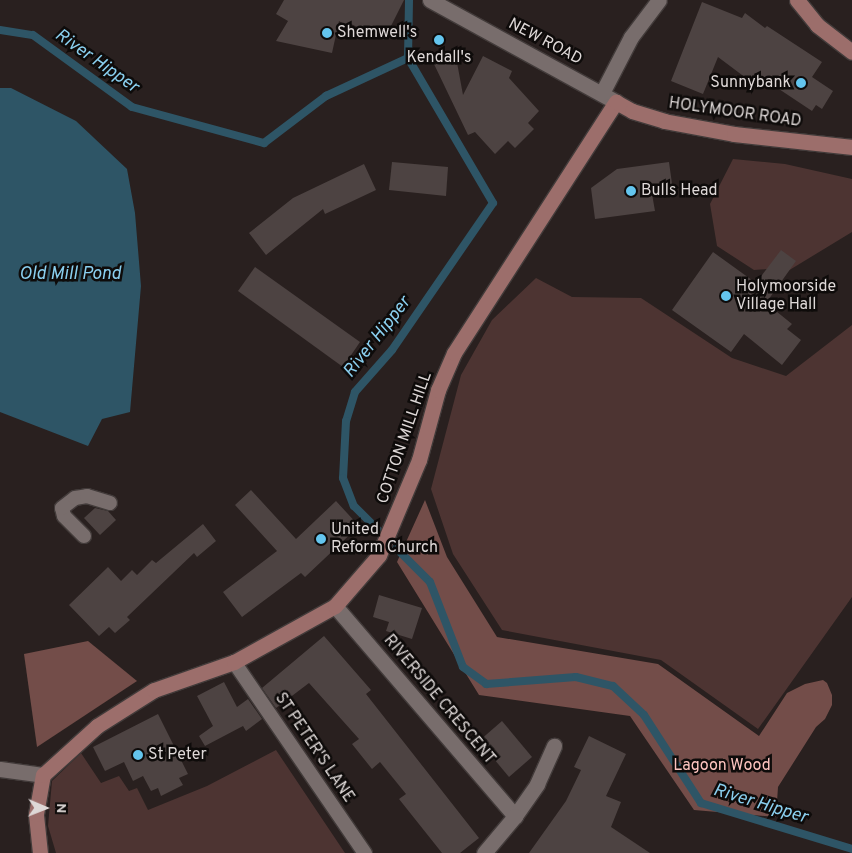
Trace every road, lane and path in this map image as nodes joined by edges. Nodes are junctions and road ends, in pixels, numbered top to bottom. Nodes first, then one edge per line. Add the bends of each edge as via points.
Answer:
1 (430, 0) edge
2 (659, 0) edge
3 (797, 0) edge
4 (852, 52) edge
5 (602, 93) junction
6 (616, 102) junction
7 (852, 147) edge
8 (110, 503) dead end
9 (84, 536) dead end
10 (336, 606) junction
11 (234, 662) junction
12 (554, 746) dead end
13 (0, 769) edge
14 (43, 775) junction
15 (515, 816) junction
16 (40, 853) edge
17 (365, 853) edge
18 (484, 853) edge

1 - 5 street, NEW ROAD
2 - 5 street via 631,36
3 - 4 street via 816,25
5 - 6 street, NEW ROAD
6 - 7 street, HOLYMOOR ROAD via 664,121 734,134
6 - 10 street, COTTON MILL HILL via 454,353 438,390 419,460 379,555
8 - 9 lane via 87,496 75,498 62,508 64,516
10 - 11 street, COTTON MILL HILL
10 - 15 street, RIVERSIDE CRESCENT
11 - 14 street, COTTON MILL HILL via 154,690 97,726
11 - 17 lane, ST PETER'S LANE
12 - 15 street via 537,784
13 - 14 street
14 - 16 street via 36,814
15 - 18 street

